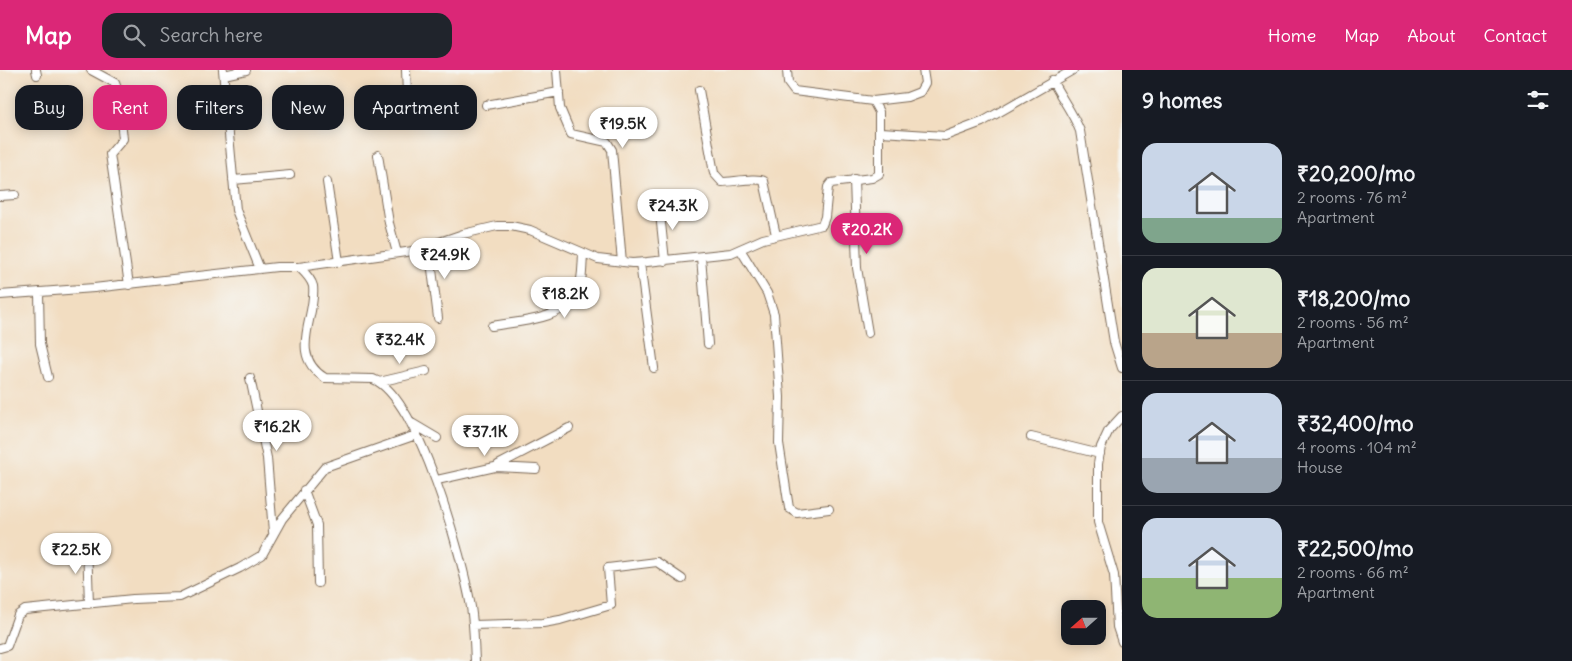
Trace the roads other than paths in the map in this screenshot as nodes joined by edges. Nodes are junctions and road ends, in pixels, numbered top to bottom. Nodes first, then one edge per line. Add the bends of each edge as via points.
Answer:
1 (90, 70) edge
2 (246, 70) edge
3 (406, 70) edge
4 (557, 70) edge
5 (786, 70) edge
6 (923, 70) edge
7 (1073, 70) edge
8 (223, 73) edge
9 (1052, 80) junction
10 (407, 85) edge
11 (699, 90) dead end
12 (559, 92) junction
13 (873, 101) junction
14 (486, 105) dead end
15 (881, 132) junction
16 (378, 155) dead end
17 (290, 175) dead end
18 (854, 179) junction
19 (233, 180) junction
20 (327, 182) dead end
21 (15, 195) dead end
22 (0, 196) edge
23 (659, 204) dead end
24 (776, 236) junction
25 (429, 245) junction
26 (740, 249) junction
27 (397, 253) junction
28 (583, 254) junction
29 (701, 257) junction
30 (665, 260) junction
31 (339, 262) junction
32 (622, 262) junction
33 (640, 263) junction
34 (299, 267) junction
35 (260, 269) junction
36 (129, 285) junction
37 (39, 293) junction
38 (0, 295) edge
39 (438, 318) dead end
40 (492, 326) dead end
41 (868, 333) dead end
42 (708, 344) dead end
43 (654, 368) dead end
44 (1122, 368) edge
45 (426, 371) dead end
46 (48, 377) dead end
47 (250, 378) dead end
48 (379, 382) junction
49 (1122, 416) edge
50 (409, 421) junction
51 (569, 428) dead end
52 (416, 435) junction
53 (1030, 437) dead end
54 (437, 438) dead end
55 (1100, 454) junction
56 (495, 467) junction
57 (536, 469) dead end
58 (437, 480) junction
59 (304, 490) junction
60 (829, 509) dead end
61 (273, 532) junction
62 (87, 544) dead end
63 (682, 579) dead end
64 (318, 583) dead end
65 (89, 604) junction
66 (473, 625) junction
67 (1122, 642) edge
68 (0, 648) edge
69 (475, 661) edge

1 - 36 street via 115,83 118,91 123,139 110,154
2 - 8 street
3 - 10 street
4 - 12 street
5 - 13 street via 788,83 794,90
6 - 13 street via 925,83 920,92
7 - 9 street
8 - 19 street
9 - 15 street via 982,122 945,136
9 - 44 street via 1080,131 1114,342
11 - 24 street via 714,174 722,182 764,181
12 - 14 street
12 - 32 street via 560,108 572,134 607,142 612,150
13 - 15 street via 879,112
15 - 18 street via 879,174 872,178
16 - 27 street
17 - 19 street
18 - 24 street via 837,181 828,187 822,225
18 - 41 street via 857,268
19 - 35 street via 236,210
20 - 31 street
21 - 22 street
23 - 30 street
24 - 26 street
25 - 27 street
25 - 28 street via 488,228 511,226 530,230
25 - 39 street
26 - 29 street
26 - 60 street via 767,293 774,314 780,397 778,443 789,508 797,513
27 - 31 street
28 - 32 street
28 - 40 street via 579,287 572,300 550,314
29 - 30 street
29 - 42 street
30 - 33 street
31 - 34 street
32 - 33 street
33 - 43 street
34 - 35 street
34 - 48 street via 313,286 305,334 312,367 325,378 373,379
35 - 36 street
36 - 37 street
37 - 38 street
37 - 46 street via 40,344
45 - 48 street
47 - 61 street via 267,458
48 - 50 street
49 - 55 street via 1109,430
50 - 52 street
50 - 54 street
51 - 56 street
52 - 58 street
52 - 59 street via 325,467
53 - 55 street
55 - 67 street via 1098,522 1114,575 1117,627
56 - 57 street
56 - 58 street
58 - 66 street
59 - 61 street
59 - 64 street via 317,525
61 - 65 street via 264,552 255,559 180,597
62 - 65 street
63 - 66 street via 657,562 608,568 611,604 543,623
65 - 68 street via 25,610 18,615 7,646
66 - 69 street

